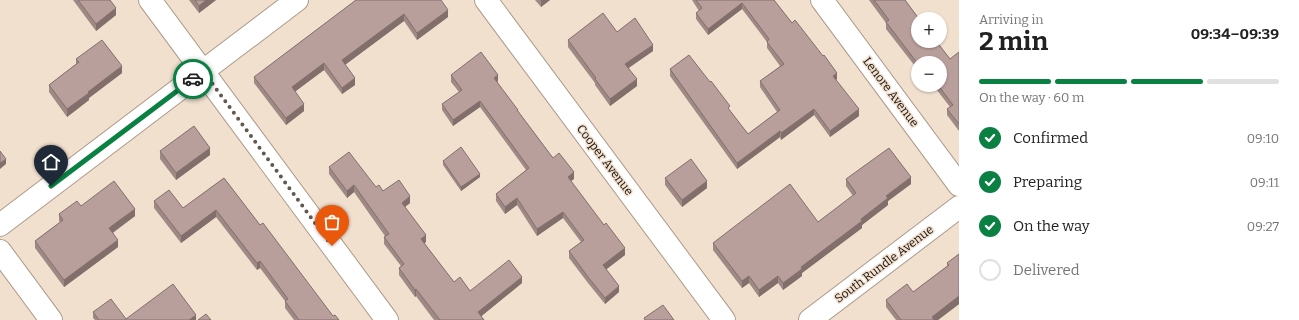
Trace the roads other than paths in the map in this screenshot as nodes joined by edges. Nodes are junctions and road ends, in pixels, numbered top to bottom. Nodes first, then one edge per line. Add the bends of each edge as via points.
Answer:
1 (150, 0) edge
2 (297, 0) edge
3 (486, 0) edge
4 (822, 0) edge
5 (203, 71) junction
6 (959, 185) edge
7 (959, 207) edge
8 (0, 225) edge
9 (0, 251) edge
10 (50, 320) edge
11 (387, 320) edge
12 (724, 320) edge
13 (810, 320) edge

1 - 5 street
2 - 5 street
3 - 12 street, Cooper Avenue
4 - 6 street, Lenore Avenue
5 - 8 street
5 - 11 street
7 - 13 street, South Rundle Avenue
9 - 10 street

